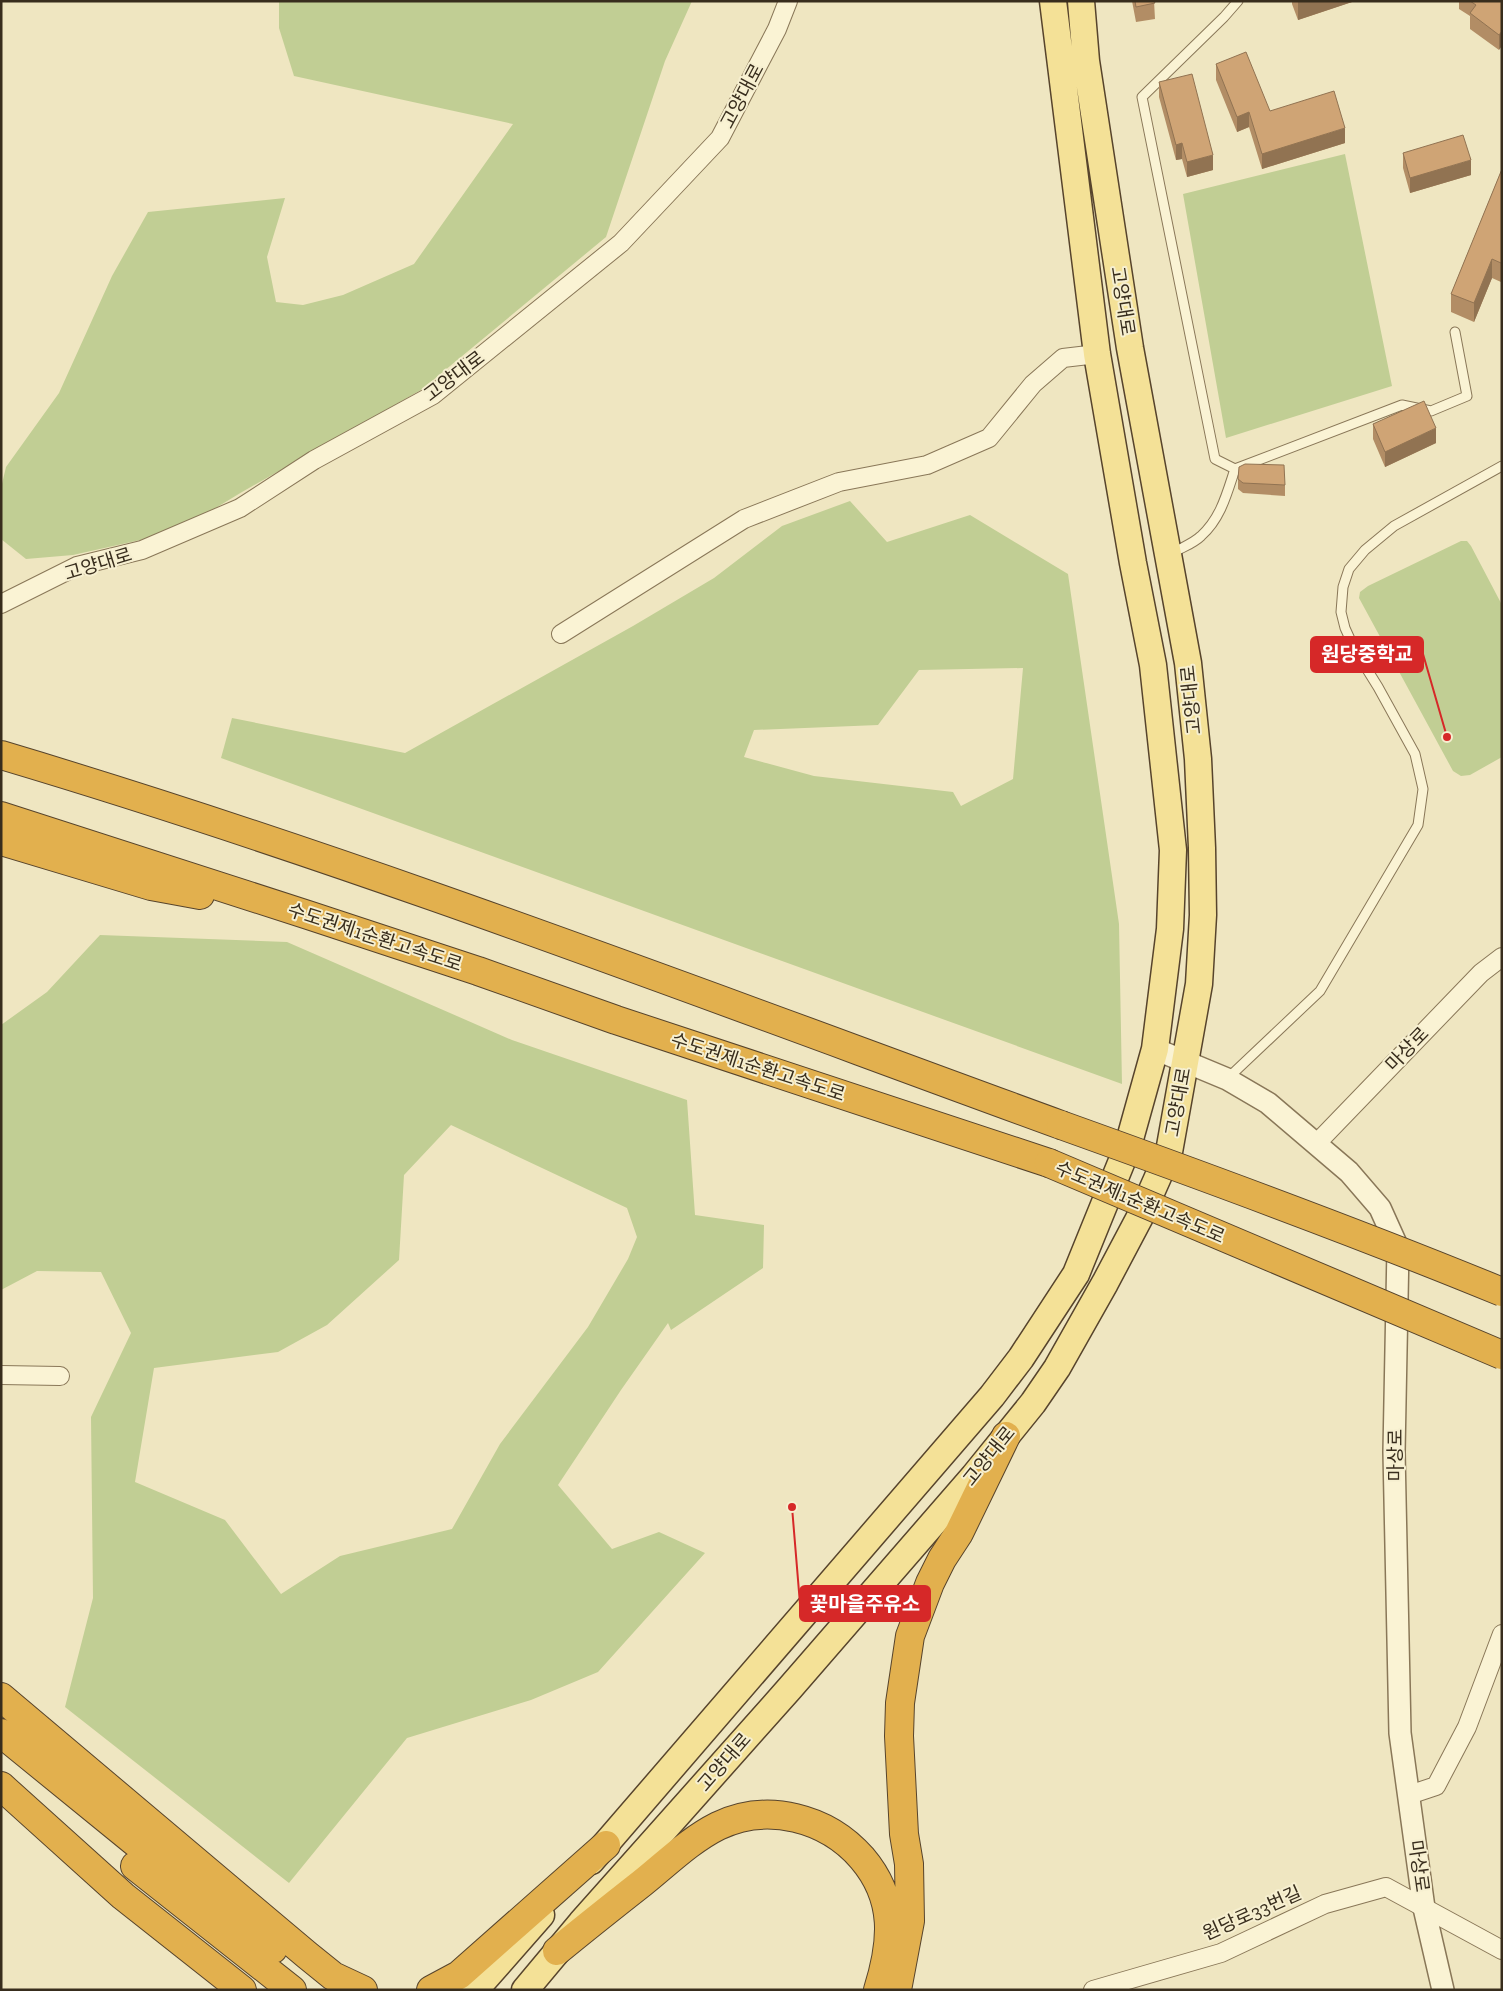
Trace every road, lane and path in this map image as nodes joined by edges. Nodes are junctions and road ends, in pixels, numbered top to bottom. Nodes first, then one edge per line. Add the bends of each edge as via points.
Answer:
1 (788, 1) edge
2 (1053, 1) edge
3 (1081, 1) edge
4 (1238, 1) edge
5 (1455, 332) dead end
6 (1098, 354) junction
7 (1502, 466) edge
8 (1235, 469) junction
9 (1169, 562) junction
10 (1, 604) edge
11 (561, 634) dead end
12 (1, 755) edge
13 (1, 816) edge
14 (1, 841) edge
15 (308, 915) junction
16 (1502, 957) edge
17 (1155, 1049) junction
18 (1185, 1062) junction
19 (1227, 1079) junction
20 (1316, 1144) junction
21 (1502, 1292) edge
22 (1502, 1355) edge
23 (1, 1375) edge
24 (60, 1376) dead end
25 (1006, 1436) junction
26 (1502, 1634) edge
27 (1, 1697) edge
28 (1, 1733) edge
29 (1, 1755) edge
30 (1, 1786) edge
31 (1409, 1795) junction
32 (606, 1845) junction
33 (1424, 1908) junction
34 (1502, 1950) edge
35 (557, 1951) junction
36 (242, 1990) edge
37 (292, 1990) edge
38 (325, 1990) edge
39 (363, 1990) edge
40 (431, 1990) edge
41 (475, 1990) edge
42 (524, 1990) edge
43 (878, 1990) edge
44 (897, 1990) edge
45 (1093, 1990) edge
46 (1443, 1990) edge

1 - 10 street, 고양대로 via 777,29 720,138 621,244 434,395 314,460 240,508 142,550 78,566
2 - 6 main road, 고양대로
3 - 9 main road, 고양대로 via 1086,61 1128,339
4 - 8 lane via 1142,97 1215,459
5 - 8 lane via 1467,396 1431,412 1402,405
6 - 11 street, 고양대로 via 1063,358 1033,384 989,438 927,465 839,482 744,519
6 - 17 main road, 고양대로 via 1153,665 1173,850 1170,929
7 - 19 lane via 1394,526 1365,550 1349,569 1343,587 1345,628 1415,754 1423,789 1418,825 1320,991
8 - 9 lane via 1224,504 1214,520 1201,536 1171,554
9 - 18 main road, 고양대로 via 1188,663 1198,759 1202,848 1199,984
12 - 21 highway, bridge via 468,908 1242,1190
13 - 15 highway, 수도권제1순환고속도로
14 - 15 highway via 152,886
15 - 22 highway, 수도권제1순환고속도로, bridge via 1048,1163
16 - 20 street, 마상로 via 1481,973
17 - 18 street, 마상로
17 - 32 main road, 고양대로 via 1128,1146 1076,1274 1021,1358
18 - 19 street, 마상로
18 - 25 main road, 고양대로 via 1169,1152 1142,1213 1057,1368
19 - 20 street, 마상로 via 1268,1103
20 - 31 street, 마상로 via 1349,1172 1380,1208 1398,1248 1394,1452 1400,1733
23 - 24 street
25 - 35 main road, 고양대로 via 784,1695
25 - 44 highway via 959,1533 930,1583 910,1636 900,1703 899,1736 910,1921
26 - 31 street via 1467,1726 1436,1786
27 - 39 highway via 307,1955 333,1976
28 - 38 highway via 157,1860
29 - 37 highway via 144,1874
30 - 36 highway via 123,1896
31 - 33 street, 마상로
32 - 40 highway via 459,1976
32 - 41 main road, 고양대로
33 - 34 street, 마상로
33 - 45 street, 원당로33번길 via 1386,1887 1325,1904 1221,1954
33 - 46 street, 마상로
35 - 42 main road, 고양대로
35 - 43 highway via 675,1855 719,1826 748,1817 796,1817 817,1823 850,1844 879,1881 890,1933 886,1966

